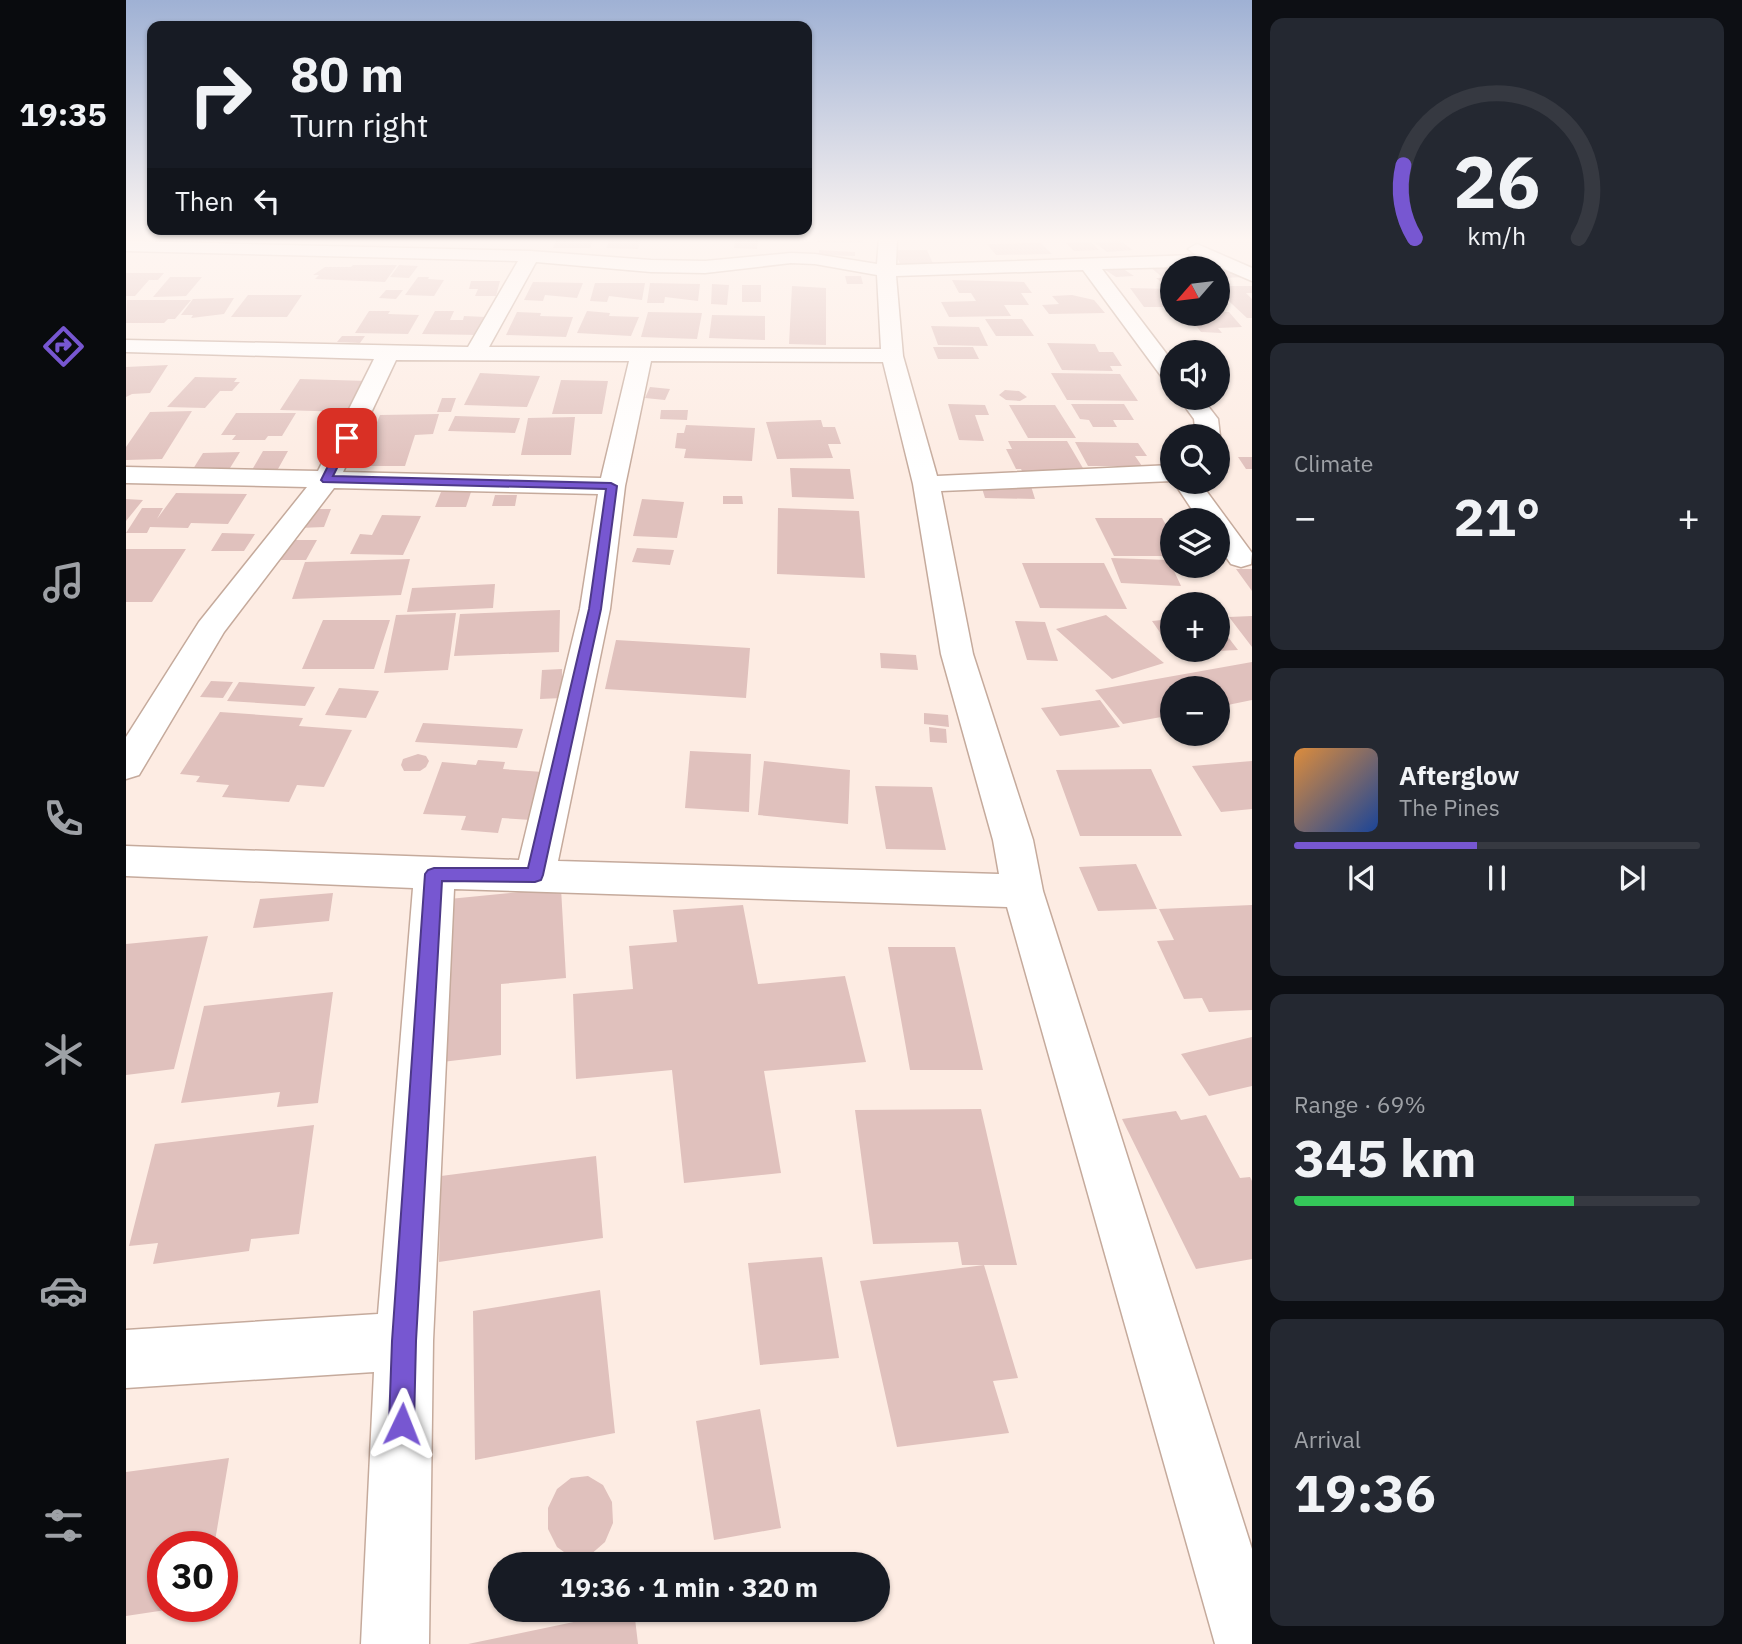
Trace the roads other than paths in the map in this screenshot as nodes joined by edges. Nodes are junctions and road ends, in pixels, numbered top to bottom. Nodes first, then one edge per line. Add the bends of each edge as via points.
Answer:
1 (497, 315) edge
2 (890, 315) edge
3 (1127, 315) edge
4 (126, 346) edge
5 (388, 353) junction
6 (475, 353) junction
7 (642, 354) junction
8 (892, 356) junction
9 (1160, 359) edge
10 (1160, 474) edge
11 (126, 475) edge
12 (327, 480) junction
13 (926, 484) junction
14 (611, 486) junction
15 (1230, 543) edge
16 (1241, 558) dead end
17 (126, 766) edge
18 (126, 861) edge
19 (434, 874) junction
20 (535, 875) junction
21 (1023, 891) junction
22 (404, 1341) junction
23 (126, 1359) edge
24 (395, 1644) edge
25 (1249, 1644) edge

1 - 6 street
2 - 8 street
3 - 9 street
4 - 5 street
5 - 6 street
5 - 12 street
6 - 7 street
7 - 8 street
7 - 14 street
8 - 13 street
10 - 13 street
11 - 12 street
12 - 14 street
12 - 17 street via 210,629
13 - 21 street via 957,654 1013,839
14 - 20 street via 595,609
15 - 16 street
18 - 19 street
19 - 20 street
19 - 22 street
20 - 21 street
21 - 25 street
22 - 23 street
22 - 24 street

